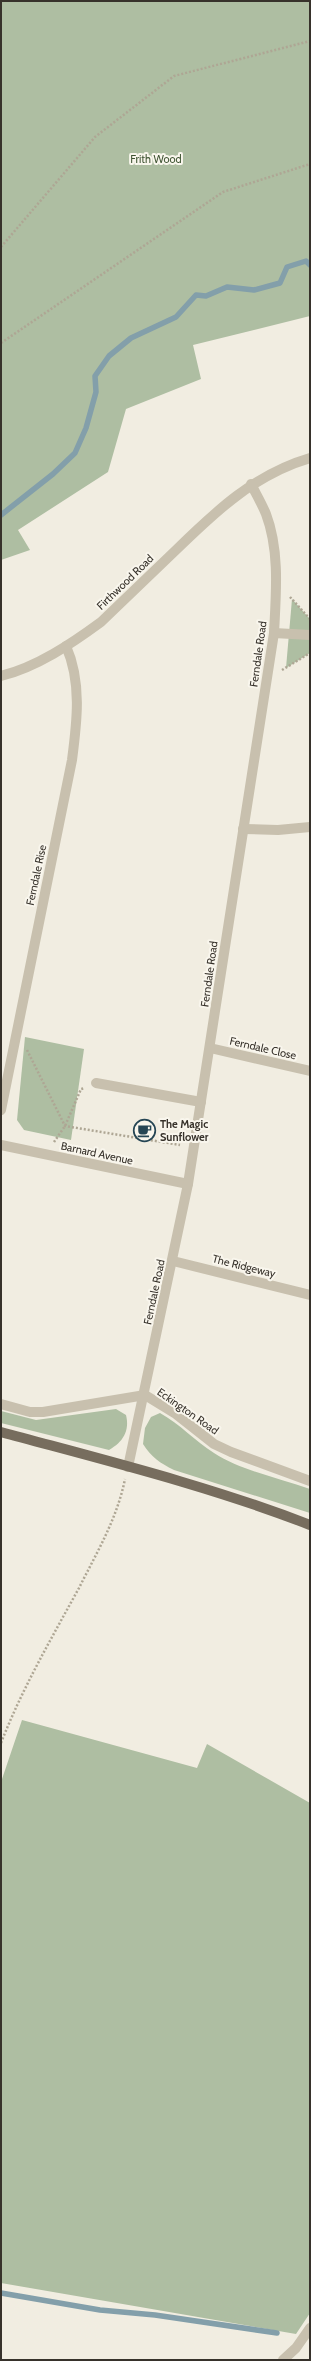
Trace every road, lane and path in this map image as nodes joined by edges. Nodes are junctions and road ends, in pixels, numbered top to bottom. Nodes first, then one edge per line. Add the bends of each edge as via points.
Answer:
1 (310, 40) edge
2 (310, 164) edge
3 (1, 247) edge
4 (1, 343) edge
5 (310, 458) edge
6 (251, 484) junction
7 (276, 585) junction
8 (310, 619) edge
9 (274, 633) junction
10 (310, 635) edge
11 (66, 646) junction
12 (310, 653) edge
13 (1, 676) edge
14 (266, 680) junction
15 (310, 827) edge
16 (243, 829) junction
17 (16, 1028) junction
18 (210, 1048) junction
19 (310, 1071) edge
20 (96, 1083) joint
21 (201, 1102) junction
22 (1, 1110) edge
23 (65, 1126) junction
24 (1, 1145) edge
25 (194, 1147) junction
26 (45, 1154) junction
27 (188, 1184) junction
28 (173, 1262) junction
29 (310, 1295) edge
30 (145, 1395) junction
31 (1, 1404) edge
32 (1, 1432) edge
33 (128, 1467) junction
34 (310, 1481) edge
35 (310, 1525) edge
36 (1, 1743) edge
37 (310, 2328) edge
38 (283, 2360) edge

1 - 3 path via 174,76 95,137
2 - 4 path via 223,192
5 - 6 street, Firthwood Road via 290,464
6 - 7 street, Ferndale Road via 266,515 271,534
6 - 11 street, Firthwood Road via 210,517 101,622
7 - 8 path
7 - 9 street, Ferndale Road
9 - 10 street
9 - 14 street, Ferndale Road
11 - 13 street, Firthwood Road via 36,663
11 - 17 street, Ferndale Rise via 76,686 77,709 72,760
12 - 14 path
14 - 16 street, Ferndale Road
15 - 16 street via 278,830
16 - 18 street, Ferndale Road
17 - 22 street, Ferndale Rise
17 - 23 path
18 - 19 street, Ferndale Close
18 - 21 street, Ferndale Road
20 - 21 street
20 - 23 path via 81,1089
21 - 25 street, Ferndale Road
23 - 25 path
23 - 26 path
24 - 26 street, Barnard Avenue
25 - 27 street, Ferndale Road
26 - 27 street, Barnard Avenue
27 - 28 street, Ferndale Road
28 - 29 street, The Ridgeway
28 - 30 street, Ferndale Road
30 - 31 street, Eckington Road via 43,1412 30,1412
30 - 33 street, Ferndale Road
30 - 34 street, Eckington Road via 176,1414 214,1444
32 - 33 main road
33 - 35 main road via 277,1512
33 - 36 path via 121,1502 106,1537 17,1701
37 - 38 street via 296,2348

